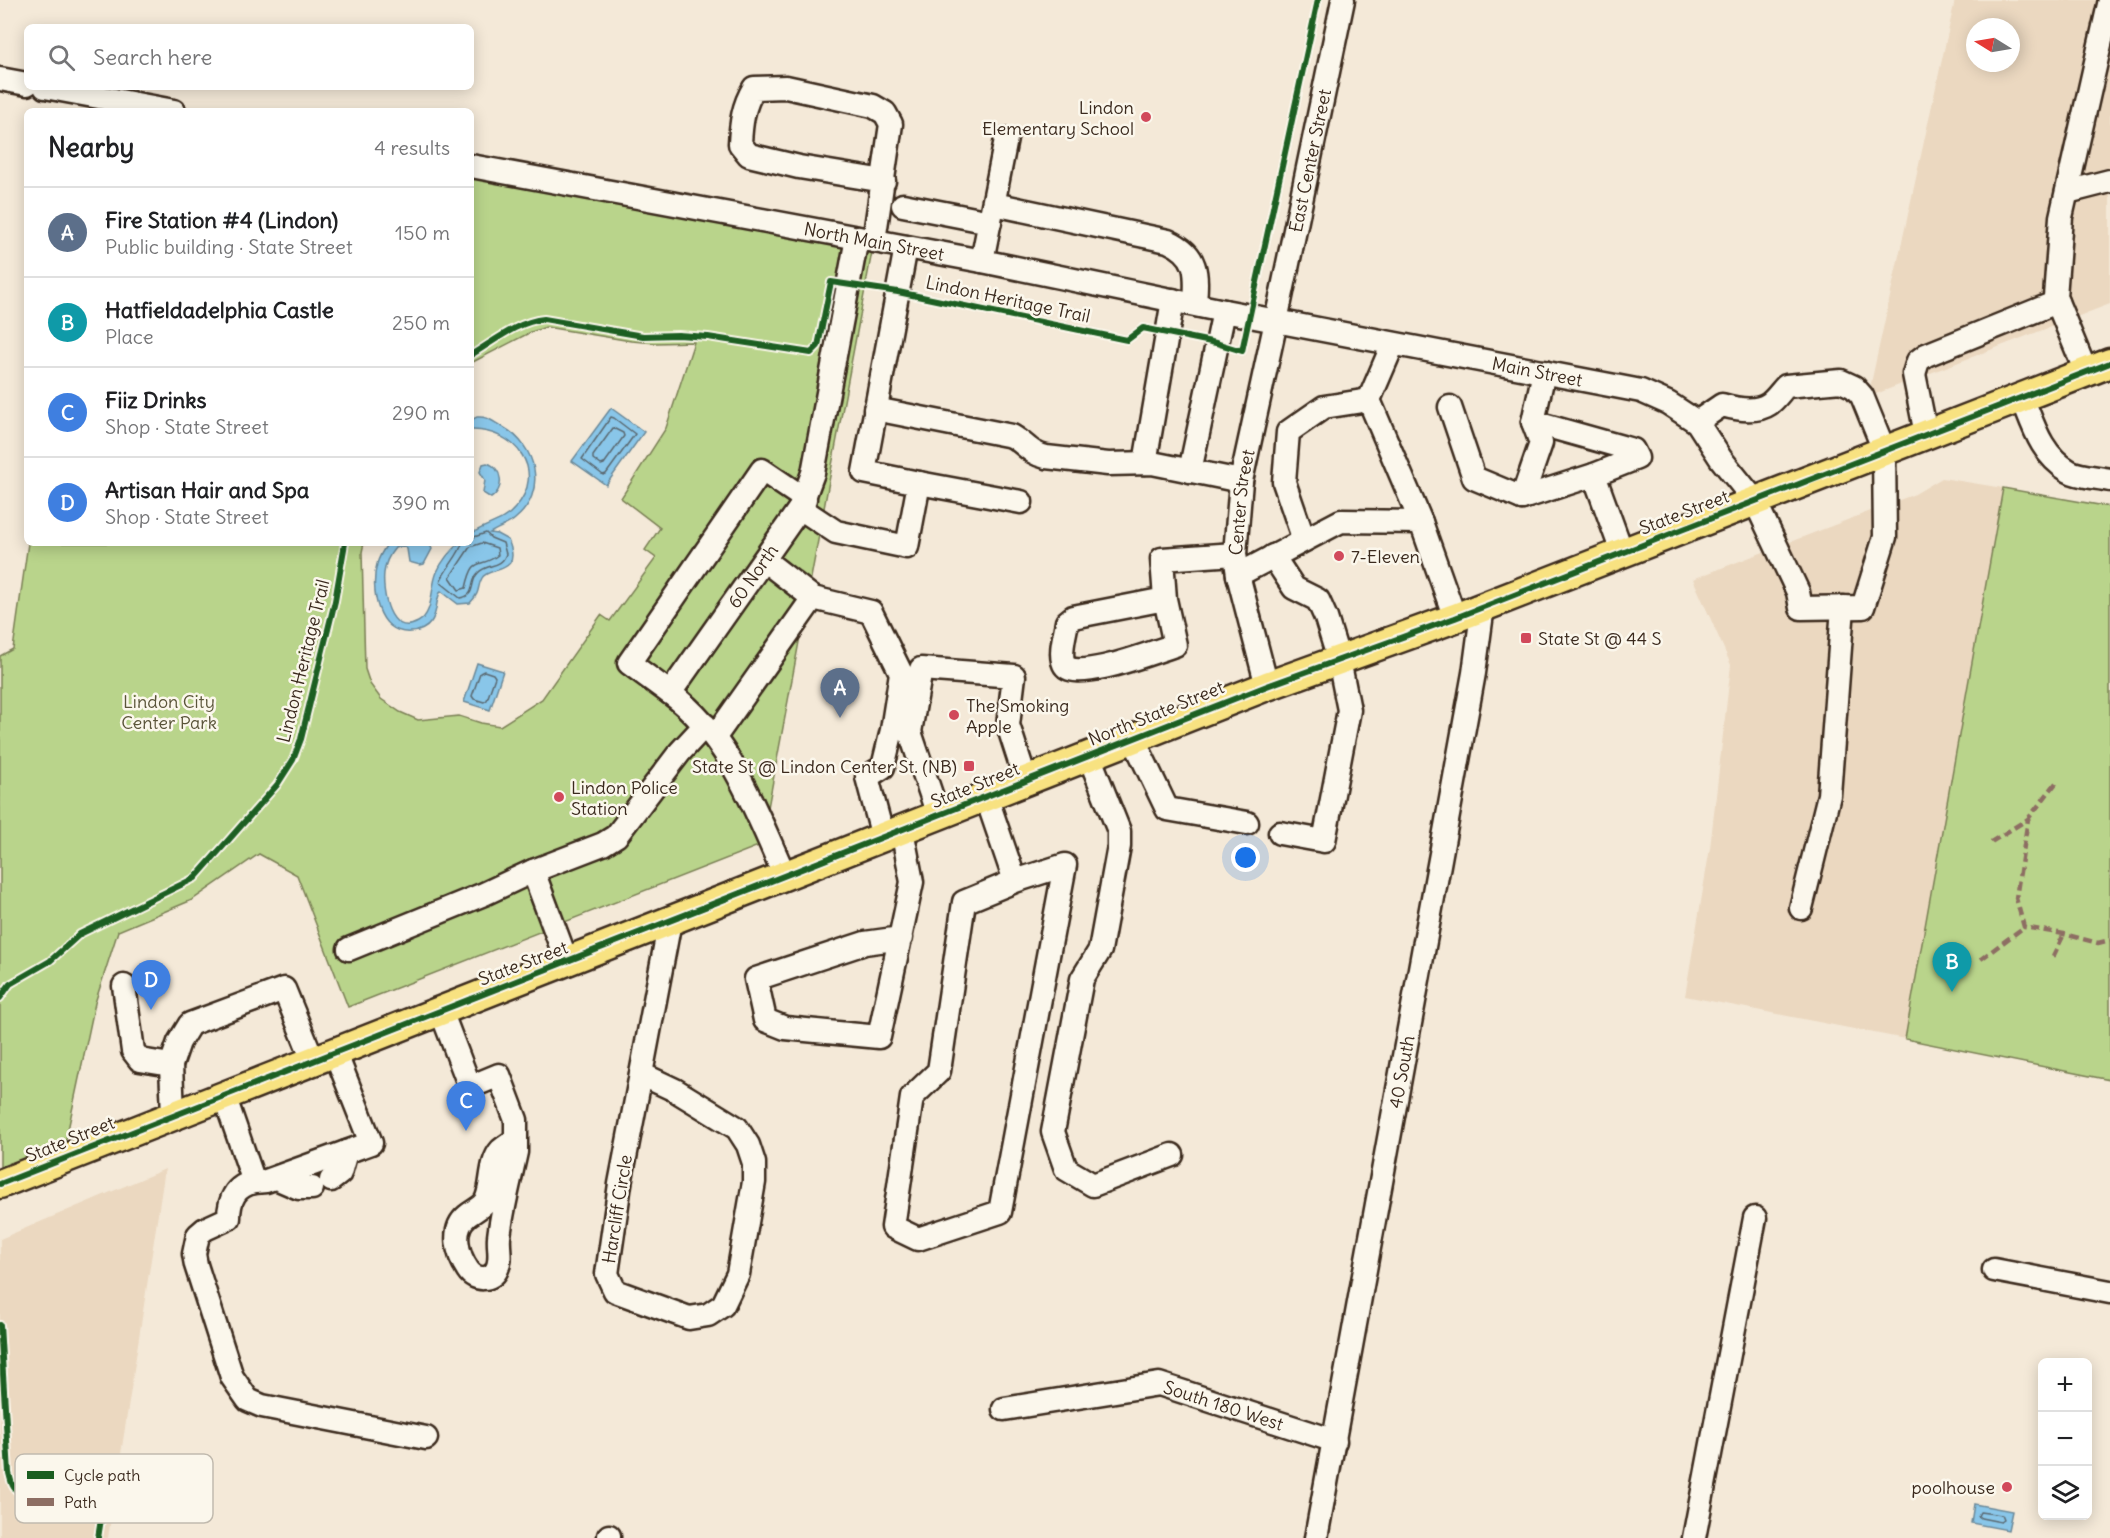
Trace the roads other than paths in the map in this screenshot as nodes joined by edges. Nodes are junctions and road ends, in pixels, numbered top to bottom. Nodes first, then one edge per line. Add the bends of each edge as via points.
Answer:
1 (1343, 0) edge
2 (2110, 0) edge
3 (0, 79) edge
4 (24, 83) edge
5 (61, 90) edge
6 (158, 108) edge
7 (1006, 140) dead end
8 (474, 167) edge
9 (884, 181) junction
10 (2110, 181) edge
11 (2067, 192) junction
12 (903, 205) dead end
13 (992, 213) junction
14 (865, 240) junction
15 (906, 247) junction
16 (982, 261) junction
17 (1173, 300) junction
18 (2057, 302) junction
19 (1195, 304) junction
20 (1224, 311) junction
21 (1276, 321) junction
22 (1393, 344) junction
23 (2098, 367) edge
24 (1544, 372) junction
25 (2022, 397) junction
26 (1369, 400) junction
27 (1450, 407) dead end
28 (875, 409) junction
29 (1254, 419) junction
30 (1533, 422) junction
31 (1697, 422) junction
32 (1288, 432) junction
33 (1926, 434) junction
34 (1884, 450) junction
35 (1145, 463) junction
36 (1190, 471) junction
37 (1593, 475) junction
38 (2110, 480) edge
39 (1241, 481) junction
40 (919, 483) junction
41 (1522, 498) junction
42 (1755, 501) junction
43 (1021, 502) dead end
44 (803, 504) junction
45 (1421, 522) junction
46 (1304, 540) junction
47 (1622, 552) junction
48 (1273, 556) junction
49 (764, 560) junction
50 (1236, 564) junction
51 (813, 598) junction
52 (1165, 599) junction
53 (1483, 606) junction
54 (1843, 608) junction
55 (1455, 618) junction
56 (1339, 660) junction
57 (1267, 686) junction
58 (670, 693) junction
59 (710, 731) junction
60 (1133, 738) junction
61 (1089, 756) junction
62 (1056, 768) joint
63 (1026, 781) junction
64 (986, 796) junction
65 (938, 815) junction
66 (1247, 823) dead end
67 (892, 833) junction
68 (1280, 833) dead end
69 (533, 872) junction
70 (785, 876) junction
71 (1015, 881) junction
72 (1801, 908) dead end
73 (670, 921) junction
74 (901, 938) junction
75 (349, 949) dead end
76 (567, 962) junction
77 (124, 986) dead end
78 (441, 1011) junction
79 (324, 1056) junction
80 (171, 1065) junction
81 (641, 1074) junction
82 (224, 1095) junction
83 (173, 1115) junction
84 (516, 1139) junction
85 (345, 1152) junction
86 (1172, 1155) dead end
87 (265, 1180) junction
88 (0, 1184) edge
89 (1755, 1218) dead end
90 (1994, 1270) dead end
91 (2110, 1292) edge
92 (1004, 1409) dead end
93 (426, 1438) dead end
94 (1335, 1441) junction
95 (1316, 1538) edge
96 (1694, 1538) edge

1 - 21 street, East Center Street
2 - 11 street
3 - 4 street
5 - 6 street
7 - 13 street
8 - 14 street, North Main Street
9 - 9 street, 60 North via 891,124 885,113 873,106 786,87 754,88 741,120 740,144 748,155
9 - 14 street, 60 North
10 - 11 street
11 - 18 street via 2061,217
12 - 13 street
13 - 16 street
13 - 19 street via 1168,241 1186,251 1192,261
14 - 15 street, North Main Street
14 - 44 street, 60 North
15 - 16 street, North Main Street
15 - 28 street
16 - 17 street, North Main Street
17 - 19 street, North Main Street
17 - 35 street
18 - 23 street
18 - 33 street via 1918,361 1914,374
19 - 20 street, North Main Street
20 - 21 street, North Main Street
20 - 36 street
21 - 22 street, Main Street
21 - 29 street, Center Street
22 - 24 street, Main Street
22 - 26 street
23 - 25 main road, State Street
24 - 30 street
24 - 31 street, Main Street via 1641,391
25 - 33 main road, State Street
25 - 38 street via 2049,455 2070,471
26 - 32 street via 1324,407
26 - 45 street
27 - 41 street via 1474,478
28 - 35 street via 1012,436 1027,449 1046,457 1108,464
28 - 40 street via 864,472
29 - 32 street
29 - 39 street, Center Street
30 - 37 street via 1633,450 1637,458
30 - 41 street via 1541,442
31 - 34 street via 1722,405 1762,408 1786,386 1841,381 1862,396
31 - 42 street, Main Street
32 - 46 street via 1284,482
33 - 34 main road, State Street
34 - 42 main road, State Street
34 - 54 street via 1885,537 1863,607
35 - 36 street
36 - 39 street
37 - 41 street
37 - 47 street
39 - 50 street, Center Street
40 - 43 street
40 - 44 street via 907,547 836,532
42 - 47 main road, State Street
42 - 54 street, Main Street via 1798,592 1801,608
44 - 49 street, 60 North
44 - 58 street via 762,470 629,663
45 - 46 street via 1341,521
45 - 55 street
46 - 48 street
47 - 53 main road, State Street
48 - 50 street
48 - 56 street via 1294,588 1318,600
49 - 51 street
49 - 58 street, 60 North
50 - 52 street via 1162,559
50 - 57 street, Center Street
51 - 59 street
51 - 67 street via 871,612 901,674 884,767 867,777
52 - 52 street via 1073,618 1067,622 1064,664 1068,669 1085,672 1175,645
53 - 55 main road, State Street
53 - 94 street, 40 South
54 - 72 street via 1828,795
55 - 56 main road, State Street
56 - 57 main road, State Street
56 - 68 street via 1349,710 1324,841
57 - 60 main road, North State Street
58 - 59 street
59 - 69 street via 680,752 616,836
59 - 70 street via 729,756
60 - 61 main road, North State Street
60 - 66 street via 1167,809
61 - 62 main road, North State Street
61 - 86 street via 1119,831 1119,846 1100,950 1082,979 1053,1132 1066,1169 1093,1185
62 - 63 main road, State Street
63 - 64 main road, State Street
63 - 65 street via 1008,724 1014,676 921,669 910,732
64 - 65 main road, State Street
64 - 71 street
65 - 67 main road, State Street
67 - 70 main road, State Street
67 - 74 street via 912,882
69 - 75 street
69 - 76 street
70 - 73 main road, State Street
71 - 71 street via 964,902 939,1071 912,1097 893,1227 918,1239 1000,1212 1065,865
73 - 76 main road, State Street
73 - 81 street, Harcliff Circle
74 - 74 street via 879,1037 785,1028 765,1020 756,979 865,943
76 - 78 main road, State Street
77 - 80 street via 133,1051 140,1060
78 - 79 main road, State Street
78 - 84 street via 470,1087 499,1076 516,1120
79 - 80 street via 284,989 190,1024
79 - 82 main road, State Street
79 - 85 street via 371,1143
80 - 83 street
81 - 81 street, Harcliff Circle via 607,1274 615,1291 689,1318 708,1315 723,1305 738,1274 754,1163 737,1128
82 - 83 main road, State Street
82 - 87 street
83 - 88 main road, State Street
84 - 84 street via 500,1152 495,1162 485,1202 466,1216 457,1230 466,1267 471,1274 483,1278 495,1273 500,1261 499,1238
85 - 87 street
85 - 87 street via 340,1173 322,1184 299,1188
87 - 93 street via 243,1185 236,1191 229,1218 198,1235 194,1254 226,1361 242,1394 262,1406
89 - 96 street
90 - 91 street
92 - 94 street, South 180 West via 1159,1384
94 - 95 street, 40 South

